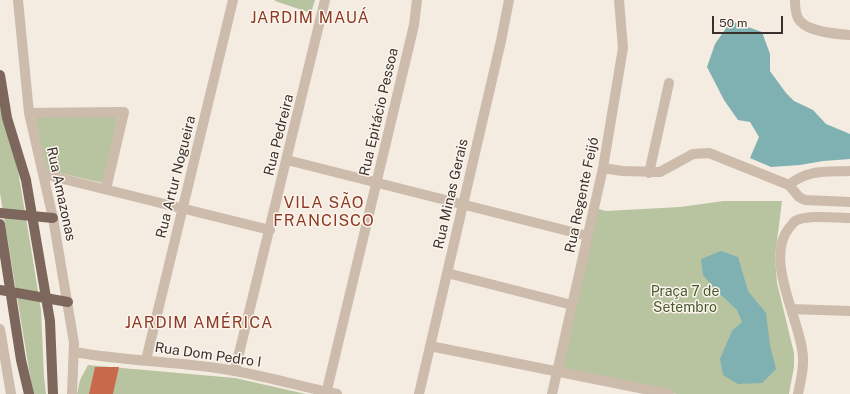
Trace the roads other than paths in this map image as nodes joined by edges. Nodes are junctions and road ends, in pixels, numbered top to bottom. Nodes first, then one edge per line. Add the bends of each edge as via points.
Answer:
1 (18, 0) edge
2 (233, 0) edge
3 (325, 0) edge
4 (417, 0) edge
5 (509, 0) edge
6 (619, 0) edge
7 (795, 0) edge
8 (850, 35) edge
9 (0, 75) edge
10 (669, 83) dead end
11 (29, 113) junction
12 (287, 160) junction
13 (603, 168) junction
14 (850, 171) edge
15 (649, 173) junction
16 (43, 174) junction
17 (376, 182) junction
18 (789, 185) junction
19 (106, 189) junction
20 (850, 202) edge
21 (463, 204) junction
22 (182, 208) junction
23 (0, 213) edge
24 (31, 216) junction
25 (53, 218) junction
26 (850, 218) edge
27 (0, 224) edge
28 (270, 230) junction
29 (588, 236) junction
30 (447, 273) junction
31 (5, 291) edge
32 (46, 298) junction
33 (68, 302) junction
34 (572, 305) junction
35 (791, 309) junction
36 (850, 311) edge
37 (0, 330) edge
38 (430, 346) junction
39 (75, 352) junction
40 (146, 360) junction
41 (235, 370) junction
42 (557, 371) junction
43 (330, 393) edge
44 (11, 394) edge
45 (29, 394) edge
46 (53, 394) edge
47 (72, 394) edge
48 (419, 394) edge
49 (552, 394) edge
50 (669, 394) edge
51 (798, 394) edge

1 - 11 street, Rua Amazonas
2 - 22 street, Rua Artur Nogueira
3 - 12 street, Rua Pedreira
4 - 17 street, Rua Epitácio Pessoa via 414,25
5 - 21 street, Rua Minas Gerais
6 - 13 street, Rua Regente Feijó via 623,48
7 - 8 street via 800,21 815,31
9 - 24 main road via 7,118 26,180
10 - 15 street
11 - 16 street, Rua Amazonas
11 - 19 street via 124,112
12 - 17 street
12 - 28 street, Rua Pedreira
13 - 15 street
13 - 29 street, Rua Regente Feijó
14 - 18 street via 811,173 796,178
15 - 18 street via 660,172 693,154 709,153
16 - 19 street
16 - 25 street, Rua Amazonas
17 - 21 street
17 - 43 street, Rua Epitácio Pessoa
18 - 20 street via 795,194 806,200
19 - 22 street
21 - 29 street
21 - 30 street, Rua Minas Gerais
22 - 28 street
22 - 40 street, Rua Artur Nogueira
23 - 24 main road
24 - 25 main road
24 - 32 main road
25 - 33 street, Rua Amazonas
26 - 35 street via 807,218 795,222 785,234 780,258 783,282
27 - 31 main road
28 - 41 street, Rua Pedreira
29 - 34 street, Rua Regente Feijó
30 - 34 street
30 - 38 street, Rua Minas Gerais
31 - 32 main road
31 - 45 main road
32 - 33 main road
32 - 46 main road via 50,322
33 - 39 street, Rua Amazonas
34 - 42 street, Rua Regente Feijó
35 - 36 street
35 - 51 street via 802,348 803,367
37 - 44 street
38 - 42 street
38 - 48 street, Rua Minas Gerais
39 - 40 street, Rua Dom Pedro I
39 - 47 street, Rua Amazonas
40 - 41 street, Rua Dom Pedro I
41 - 43 street, Rua Dom Pedro I
42 - 49 street, Rua Regente Feijó
42 - 50 street

